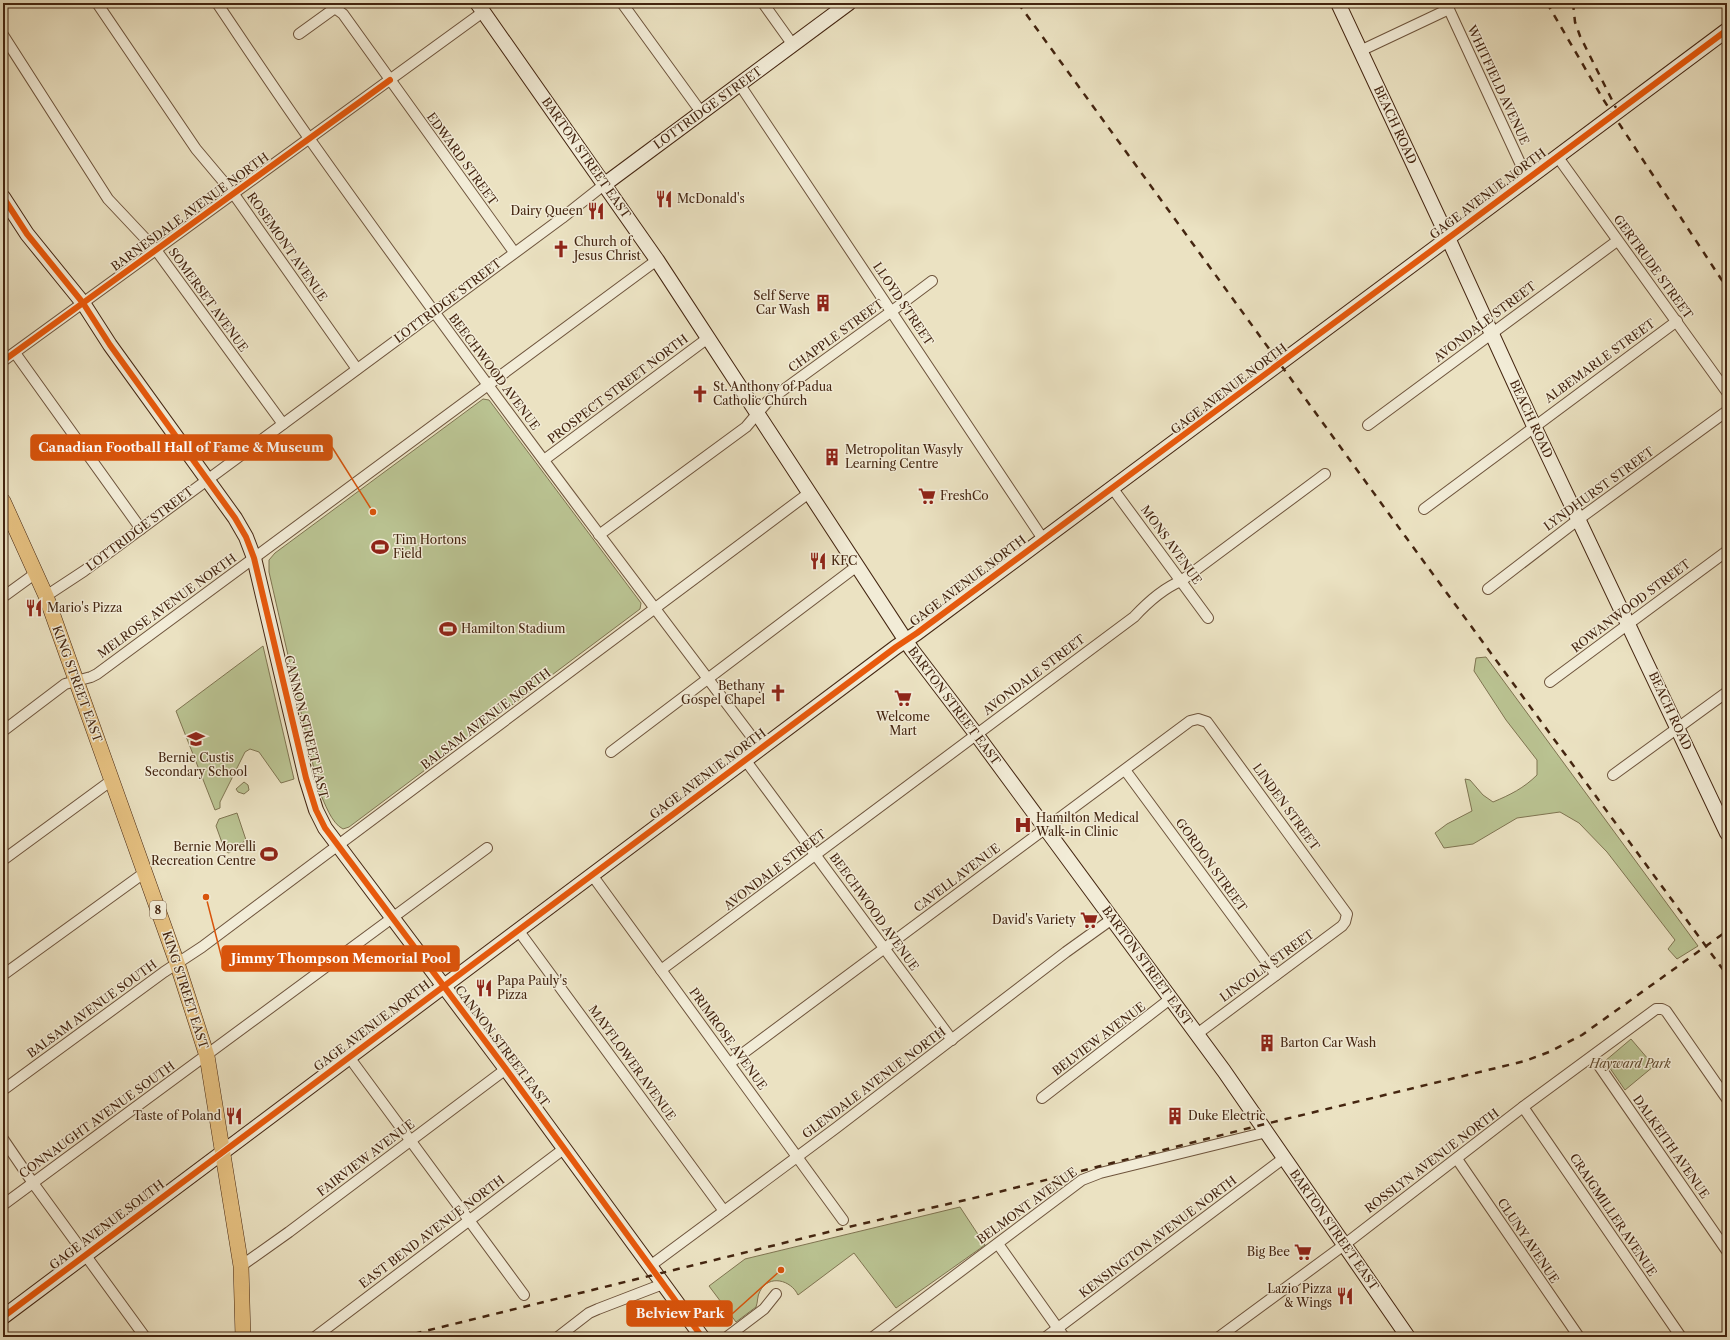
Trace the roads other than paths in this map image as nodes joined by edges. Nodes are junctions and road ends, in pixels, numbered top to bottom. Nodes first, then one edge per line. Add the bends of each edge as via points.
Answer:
1 (98, 3) edge
2 (217, 3) edge
3 (622, 3) edge
4 (763, 3) edge
5 (849, 3) edge
6 (1338, 3) edge
7 (335, 4) edge
8 (1447, 6) edge
9 (480, 7) edge
10 (1727, 30) edge
11 (299, 34) dead end
12 (3, 35) edge
13 (793, 45) junction
14 (1360, 50) junction
15 (390, 80) junction
16 (740, 85) junction
17 (701, 112) junction
18 (310, 139) junction
19 (1557, 156) junction
20 (1526, 178) junction
21 (605, 184) junction
22 (233, 193) junction
23 (3, 198) edge
24 (1448, 238) junction
25 (1617, 240) junction
26 (156, 250) junction
27 (514, 252) junction
28 (657, 260) junction
29 (932, 281) dead end
30 (83, 304) junction
31 (433, 312) junction
32 (892, 312) junction
33 (1676, 321) junction
34 (1491, 333) junction
35 (708, 338) junction
36 (15, 353) junction
37 (3, 361) edge
38 (357, 369) junction
39 (488, 386) junction
40 (1727, 392) edge
41 (1727, 411) edge
42 (757, 414) junction
43 (283, 424) junction
44 (1368, 425) dead end
45 (1534, 426) junction
46 (544, 460) junction
47 (1325, 474) dead end
48 (207, 479) junction
49 (1113, 489) junction
50 (809, 494) junction
51 (3, 501) edge
52 (1424, 509) dead end
53 (1579, 519) junction
54 (141, 529) junction
55 (599, 535) junction
56 (1043, 539) junction
57 (1727, 550) edge
58 (254, 558) junction
59 (857, 566) junction
60 (36, 573) junction
61 (1181, 581) junction
62 (1488, 588) dead end
63 (46, 596) junction
64 (3, 597) edge
65 (655, 608) junction
66 (1208, 618) dead end
67 (1629, 624) junction
68 (906, 641) junction
69 (708, 679) junction
70 (76, 680) junction
71 (1550, 682) dead end
72 (1727, 692) edge
73 (1201, 719) joint
74 (1678, 728) junction
75 (3, 731) edge
76 (976, 734) junction
77 (761, 749) junction
78 (611, 752) dead end
79 (746, 761) junction
80 (1125, 770) junction
81 (1613, 775) dead end
82 (112, 780) junction
83 (1725, 824) edge
84 (1046, 828) junction
85 (337, 846) junction
86 (487, 848) dead end
87 (816, 855) junction
88 (3, 860) edge
89 (144, 873) junction
90 (592, 875) junction
91 (1347, 914) joint
92 (392, 917) junction
93 (1112, 919) junction
94 (518, 930) junction
95 (884, 948) junction
96 (178, 963) junction
97 (661, 970) junction
98 (3, 975) edge
99 (1276, 975) junction
100 (444, 986) junction
101 (1170, 999) junction
102 (1197, 1034) junction
103 (952, 1040) junction
104 (207, 1056) junction
105 (349, 1057) junction
106 (1593, 1057) junction
107 (730, 1063) junction
108 (506, 1069) junction
109 (3, 1090) edge
110 (1042, 1098) dead end
111 (1727, 1099) edge
112 (1523, 1107) junction
113 (1266, 1132) junction
114 (3, 1139) edge
115 (410, 1140) junction
116 (565, 1148) junction
117 (223, 1151) junction
118 (798, 1156) junction
119 (1284, 1158) junction
120 (1457, 1159) junction
121 (33, 1183) junction
122 (3, 1205) edge
123 (724, 1211) junction
124 (469, 1220) junction
125 (843, 1220) dead end
126 (998, 1244) junction
127 (1344, 1244) junction
128 (1727, 1251) edge
129 (85, 1255) junction
130 (241, 1266) junction
131 (650, 1266) junction
132 (663, 1284) junction
133 (776, 1294) dead end
134 (524, 1295) dead end
135 (3, 1317) edge
136 (1061, 1333) edge
137 (1403, 1335) edge
138 (145, 1337) edge
139 (243, 1337) edge
140 (315, 1337) edge
141 (558, 1337) edge
142 (702, 1337) edge
143 (727, 1337) edge
144 (873, 1337) edge
145 (1046, 1337) edge
146 (1219, 1337) edge
147 (1579, 1337) edge
148 (1681, 1337) edge

1 - 22 street, ROSEMONT AVENUE via 196,149
2 - 18 street, BEECHWOOD AVENUE
3 - 17 street
4 - 13 street
5 - 13 main road, LOTTRIDGE STREET
6 - 14 main road, BEACH ROAD
7 - 11 street
7 - 15 street, EDWARD STREET
8 - 14 street
8 - 20 street, WHITFIELD AVENUE
9 - 15 street, BARNESDALE AVENUE NORTH
9 - 21 main road, BARTON STREET EAST
10 - 19 main road, GAGE AVENUE NORTH
12 - 26 street, SOMERSET AVENUE via 108,199
13 - 16 main road, LOTTRIDGE STREET
14 - 24 main road, BEACH ROAD
15 - 18 street, BARNESDALE AVENUE NORTH
15 - 27 street, EDWARD STREET
16 - 17 main road, LOTTRIDGE STREET
16 - 32 street, LLOYD STREET
17 - 21 main road, LOTTRIDGE STREET
18 - 22 street, BARNESDALE AVENUE NORTH
18 - 31 street, BEECHWOOD AVENUE
19 - 20 main road, GAGE AVENUE NORTH
19 - 25 street, GERTRUDE STREET
20 - 24 main road, GAGE AVENUE NORTH
21 - 27 street, LOTTRIDGE STREET
21 - 28 main road, BARTON STREET EAST
22 - 26 street, BARNESDALE AVENUE NORTH
22 - 38 street, ROSEMONT AVENUE
23 - 30 main road, CANNON STREET EAST via 26,234
24 - 34 main road, BEACH ROAD
24 - 49 main road, GAGE AVENUE NORTH
25 - 33 street, GERTRUDE STREET
25 - 34 street, AVONDALE STREET
26 - 30 street, BARNESDALE AVENUE NORTH
26 - 43 street, SOMERSET AVENUE
27 - 31 street, LOTTRIDGE STREET
28 - 35 main road, BARTON STREET EAST
28 - 39 street, MELROSE AVENUE NORTH
29 - 32 street, CHAPPLE STREET
30 - 36 street, BARNESDALE AVENUE NORTH
30 - 48 main road, CANNON STREET EAST
31 - 38 street, LOTTRIDGE STREET
31 - 39 street, BEECHWOOD AVENUE
32 - 42 street, CHAPPLE STREET via 768,401
32 - 56 street, LLOYD STREET
33 - 40 street, GERTRUDE STREET
33 - 45 street, ALBEMARLE STREET
34 - 44 street, AVONDALE STREET
34 - 45 main road, BEACH ROAD
35 - 42 main road, BARTON STREET EAST
35 - 46 street, PROSPECT STREET NORTH
36 - 37 street, BARNESDALE AVENUE NORTH
36 - 54 street
38 - 43 street, LOTTRIDGE STREET
39 - 46 street, BEECHWOOD AVENUE
39 - 58 street, MELROSE AVENUE NORTH
41 - 53 street, LYNDHURST STREET
42 - 50 main road, BARTON STREET EAST
42 - 55 street, CHAPPLE STREET via 746,427
43 - 48 street, LOTTRIDGE STREET
45 - 52 street, ALBEMARLE STREET
45 - 53 main road, BEACH ROAD
46 - 55 street, BEECHWOOD AVENUE
47 - 61 street, AVONDALE STREET
48 - 54 street, LOTTRIDGE STREET
48 - 58 main road, CANNON STREET EAST via 241,527
49 - 56 main road, GAGE AVENUE NORTH
49 - 61 street, MONS AVENUE
50 - 59 main road, BARTON STREET EAST
50 - 65 street, BALSAM AVENUE NORTH
51 - 60 main road, KING STREET EAST / 8
53 - 62 street, LYNDHURST STREET
53 - 67 main road, BEACH ROAD
54 - 63 street, LOTTRIDGE STREET
55 - 65 street, BEECHWOOD AVENUE
56 - 68 main road, GAGE AVENUE NORTH
57 - 67 street, ROWANWOOD STREET
58 - 70 street, MELROSE AVENUE NORTH via 97,674
58 - 85 main road, CANNON STREET EAST via 306,778 316,810
59 - 68 main road, BARTON STREET EAST
59 - 69 street
60 - 63 main road, KING STREET EAST / 8
60 - 64 street
61 - 66 street, MONS AVENUE
61 - 76 street, AVONDALE STREET via 1173,584 1134,617
63 - 70 main road, KING STREET EAST / 8
65 - 69 street, BEECHWOOD AVENUE
65 - 85 street, BALSAM AVENUE NORTH
67 - 71 street, ROWANWOOD STREET
67 - 74 main road, BEACH ROAD
68 - 76 main road, BARTON STREET EAST
68 - 77 main road, GAGE AVENUE NORTH
69 - 77 street, BEECHWOOD AVENUE
69 - 78 street
70 - 75 street, MELROSE AVENUE NORTH via 59,688
70 - 82 main road, KING STREET EAST / 8
72 - 74 street
73 - 80 street, CAVELL AVENUE via 1190,721
73 - 91 street, LINDEN STREET via 1207,722
74 - 81 street
74 - 83 main road, BEACH ROAD
76 - 84 main road, BARTON STREET EAST
76 - 87 street, AVONDALE STREET
77 - 79 main road, GAGE AVENUE NORTH
79 - 87 street, BEECHWOOD AVENUE
79 - 90 main road, GAGE AVENUE NORTH
80 - 84 street, CAVELL AVENUE
80 - 99 street, GORDON STREET
82 - 88 street
82 - 89 main road, KING STREET EAST / 8
84 - 93 main road, BARTON STREET EAST
84 - 95 street, CAVELL AVENUE
85 - 92 main road, CANNON STREET EAST
85 - 96 street, BALSAM AVENUE NORTH
86 - 92 street, CONNAUGHT AVENUE SOUTH
87 - 95 street, BEECHWOOD AVENUE
87 - 97 street, AVONDALE STREET
89 - 96 main road, KING STREET EAST / 8
89 - 98 street
90 - 94 main road, GAGE AVENUE NORTH
90 - 97 street, PRIMROSE AVENUE
91 - 99 street, LINCOLN STREET via 1342,926
92 - 100 main road, CANNON STREET EAST
92 - 104 street, CONNAUGHT AVENUE SOUTH
93 - 101 main road, BARTON STREET EAST
93 - 103 street, GLENDALE AVENUE NORTH
94 - 100 main road, GAGE AVENUE NORTH
94 - 123 street, MAYFLOWER AVENUE
95 - 103 street, BEECHWOOD AVENUE
95 - 107 street, CAVELL AVENUE
96 - 104 main road, KING STREET EAST / 8
96 - 109 street, BALSAM AVENUE SOUTH
97 - 107 street, PRIMROSE AVENUE
99 - 102 street, LINCOLN STREET
100 - 105 main road, GAGE AVENUE NORTH
100 - 108 main road, CANNON STREET EAST
101 - 102 main road, BARTON STREET EAST
101 - 110 street, BELVIEW AVENUE
102 - 113 main road, BARTON STREET EAST
103 - 118 street, GLENDALE AVENUE NORTH
104 - 117 main road, KING STREET EAST / 8
104 - 121 street, CONNAUGHT AVENUE SOUTH
105 - 115 street
105 - 117 main road, GAGE AVENUE NORTH
106 - 111 street, ROSSLYN AVENUE NORTH via 1656,1009 1662,1009 1666,1011
106 - 112 street, ROSSLYN AVENUE NORTH
106 - 128 street, DALKEITH AVENUE
107 - 118 street, PRIMROSE AVENUE
108 - 115 street, FAIRVIEW AVENUE
108 - 116 main road, CANNON STREET EAST
112 - 120 street, ROSSLYN AVENUE NORTH
112 - 148 street, CRAIGMILLER AVENUE
113 - 119 main road, BARTON STREET EAST
113 - 126 street, BELMONT AVENUE via 1100,1173 1082,1180
114 - 121 street
115 - 124 street
115 - 130 street, FAIRVIEW AVENUE
116 - 124 street, EAST BEND AVENUE NORTH
116 - 131 main road, CANNON STREET EAST
117 - 129 main road, GAGE AVENUE SOUTH
117 - 130 main road, KING STREET EAST / 8
118 - 123 street, GLENDALE AVENUE NORTH
118 - 125 street, PRIMROSE AVENUE
119 - 127 main road, BARTON STREET EAST
119 - 136 street, KENSINGTON AVENUE NORTH
120 - 127 street, ROSSLYN AVENUE NORTH
120 - 147 street, CLUNY AVENUE
121 - 122 street, CONNAUGHT AVENUE SOUTH
121 - 129 street
123 - 131 street, GLENDALE AVENUE NORTH
124 - 134 street
124 - 140 street, EAST BEND AVENUE NORTH
126 - 136 street
126 - 144 street, BELMONT AVENUE
127 - 137 main road, BARTON STREET EAST
127 - 146 street, ROSSLYN AVENUE NORTH
129 - 135 main road, GAGE AVENUE SOUTH
129 - 138 street
130 - 139 main road, KING STREET EAST / 8
131 - 132 main road, CANNON STREET EAST
132 - 141 street via 590,1313
132 - 142 main road, CANNON STREET EAST
133 - 143 street via 764,1309
136 - 145 street, KENSINGTON AVENUE NORTH

